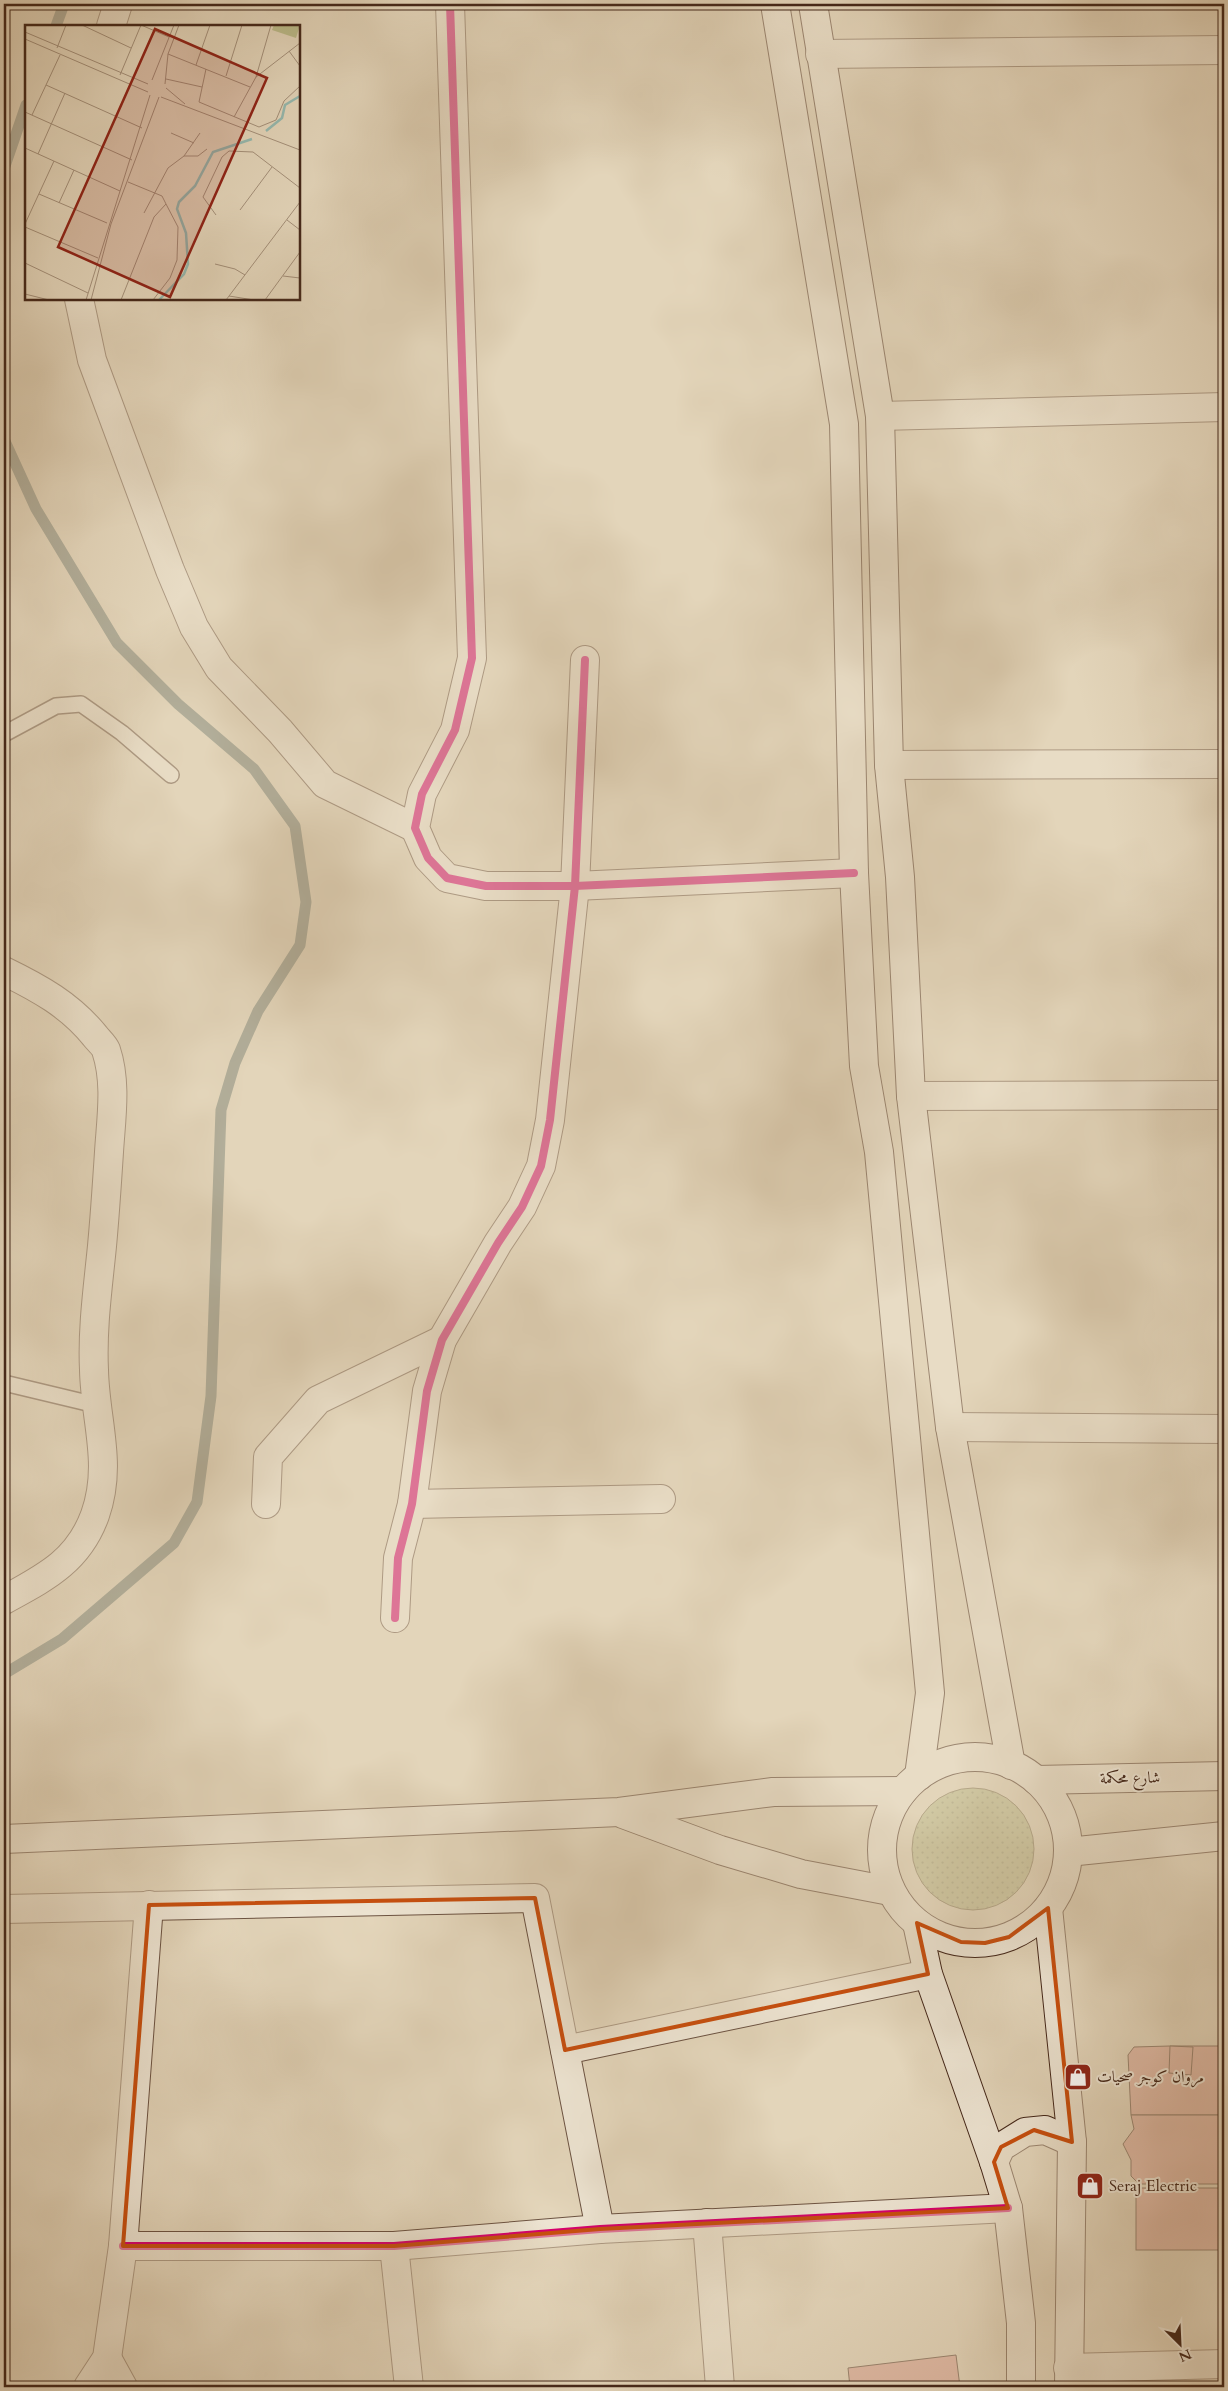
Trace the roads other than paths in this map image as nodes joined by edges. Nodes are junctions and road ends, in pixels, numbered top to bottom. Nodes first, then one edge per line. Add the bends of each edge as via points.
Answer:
1 (118, 4) edge
2 (450, 4) edge
3 (775, 4) edge
4 (813, 4) edge
5 (111, 25) edge
6 (1224, 50) edge
7 (820, 54) junction
8 (79, 300) edge
9 (1224, 407) edge
10 (880, 416) junction
11 (585, 660) dead end
12 (4, 734) edge
13 (1224, 764) edge
14 (889, 765) junction
15 (171, 775) dead end
16 (415, 828) junction
17 (854, 873) junction
18 (575, 886) junction
19 (4, 971) edge
20 (1224, 1095) edge
21 (911, 1096) junction
22 (442, 1340) junction
23 (4, 1383) edge
24 (96, 1405) junction
25 (950, 1427) junction
26 (1224, 1429) edge
27 (660, 1499) dead end
28 (266, 1504) dead end
29 (412, 1504) junction
30 (4, 1600) edge
31 (395, 1618) dead end
32 (1011, 1765) junction
33 (1224, 1776) edge
34 (1036, 1780) junction
35 (911, 1783) junction
36 (619, 1812) junction
37 (1224, 1836) edge
38 (4, 1839) edge
39 (1068, 1852) junction
40 (890, 1891) junction
41 (150, 1906) junction
42 (1048, 1908) junction
43 (4, 1909) edge
44 (917, 1923) junction
45 (928, 1974) junction
46 (565, 2050) junction
47 (1072, 2142) junction
48 (994, 2162) junction
49 (1008, 2208) junction
50 (707, 2223) junction
51 (600, 2229) junction
52 (123, 2246) junction
53 (394, 2246) junction
54 (108, 2358) junction
55 (1224, 2364) edge
56 (1068, 2377) edge
57 (88, 2387) edge
58 (123, 2387) edge
59 (409, 2387) edge
60 (720, 2387) edge
61 (1021, 2387) edge

1 - 5 street
2 - 16 street via 472,658 455,730 422,794
3 - 17 street via 844,424
4 - 7 street
6 - 7 street
7 - 10 street
8 - 16 street via 92,360 170,570 194,627 219,668 280,731 325,784
9 - 10 street
10 - 14 street
11 - 18 street
12 - 15 lane via 56,706 81,704 122,733
13 - 14 street
14 - 21 street via 900,877
16 - 18 street via 428,858 448,878 486,886
17 - 18 street
17 - 35 street via 864,1066 879,1152 930,1693
18 - 22 street via 550,1120 541,1166 522,1207
19 - 24 street via 53,997 81,1019 106,1049 113,1092 94,1321
20 - 21 street
21 - 25 street
22 - 28 street via 318,1400 268,1456
22 - 29 street via 427,1391
23 - 24 lane
24 - 30 street via 104,1463 102,1490 94,1517 72,1555 54,1572
25 - 26 street
25 - 32 street
27 - 29 street
29 - 31 street via 398,1558
32 - 34 street
32 - 35 street via 988,1758 964,1758 940,1764
33 - 34 street, شارع محكمة
34 - 39 street via 1060,1812
35 - 36 street via 773,1792
35 - 40 street via 886,1822 882,1856
36 - 38 street
36 - 40 street via 720,1850 801,1874
37 - 39 street
39 - 42 street via 1065,1872
40 - 44 street
41 - 43 street
41 - 46 street via 535,1898
41 - 52 street
42 - 44 street via 1030,1925 1009,1937 985,1943 937,1936
42 - 47 street
44 - 45 street
45 - 46 street
45 - 48 street
46 - 51 street
47 - 48 street via 1045,2130 1025,2132 1001,2146
47 - 56 street
48 - 49 street
49 - 50 street
49 - 61 street via 1021,2323
50 - 51 street
50 - 60 street
51 - 53 street
52 - 53 street
52 - 54 street
53 - 59 street
54 - 57 street
54 - 58 street
55 - 56 street

